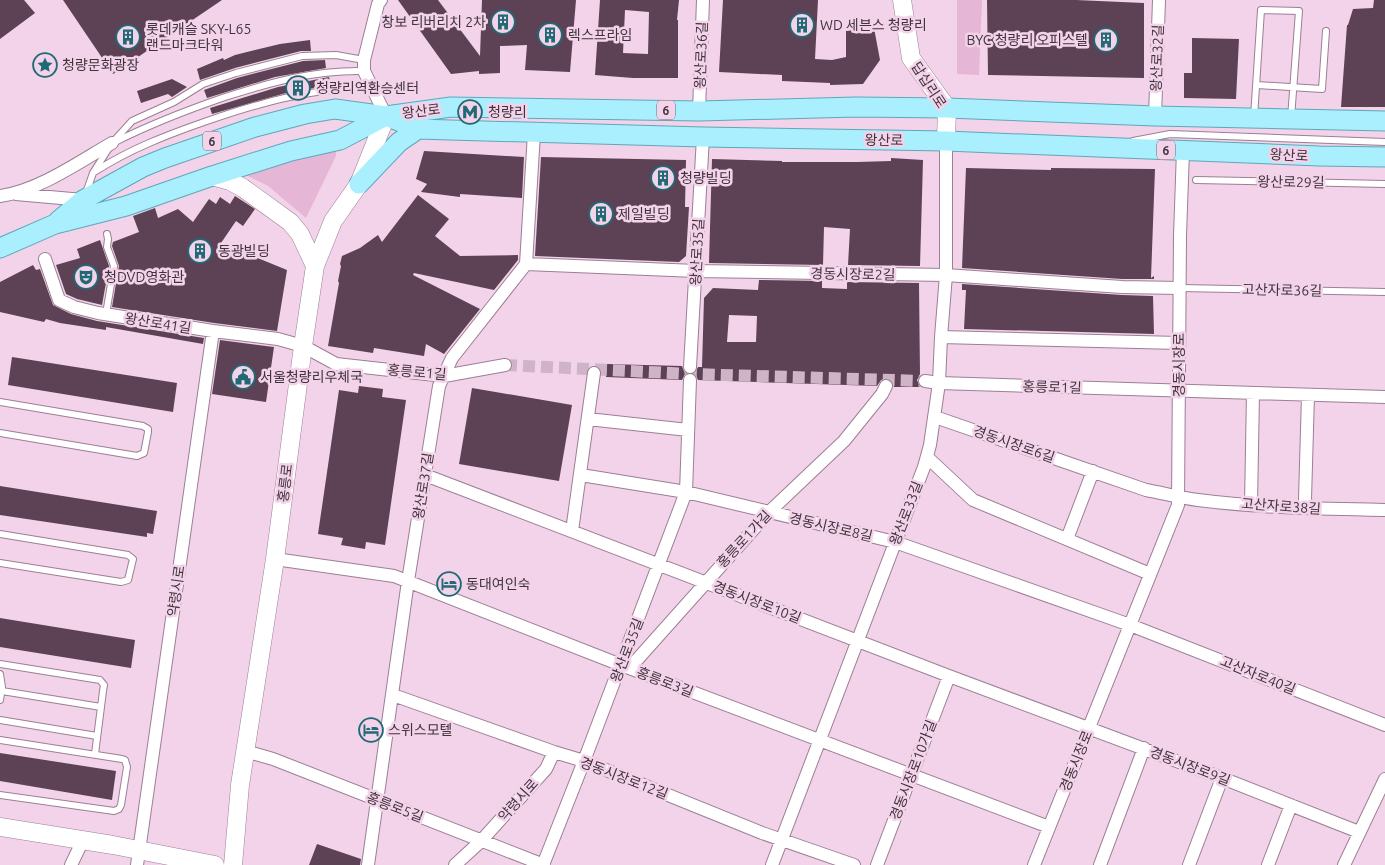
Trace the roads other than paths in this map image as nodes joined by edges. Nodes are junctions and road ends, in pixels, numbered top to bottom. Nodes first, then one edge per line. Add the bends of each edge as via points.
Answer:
1 (703, 0) edge
2 (902, 0) edge
3 (1159, 0) edge
4 (381, 1) edge
5 (1326, 31) dead end
6 (364, 65) junction
7 (1256, 85) junction
8 (372, 88) junction
9 (1294, 88) junction
10 (947, 108) junction
11 (699, 111) junction
12 (386, 116) junction
13 (1155, 116) junction
14 (1254, 118) junction
15 (1291, 119) junction
16 (1385, 121) edge
17 (418, 129) junction
18 (534, 133) junction
19 (703, 137) junction
20 (946, 141) junction
21 (1385, 142) edge
22 (112, 143) junction
23 (1102, 147) junction
24 (1183, 150) junction
25 (1385, 157) edge
26 (93, 173) junction
27 (212, 176) junction
28 (1196, 180) dead end
29 (359, 184) junction
30 (1385, 184) edge
31 (0, 188) edge
32 (0, 194) edge
33 (15, 194) junction
34 (83, 200) junction
35 (0, 202) edge
36 (55, 224) junction
37 (107, 234) dead end
38 (0, 248) edge
39 (45, 259) dead end
40 (526, 264) junction
41 (315, 266) junction
42 (696, 271) junction
43 (946, 275) junction
44 (1180, 288) junction
45 (1385, 292) edge
46 (106, 314) junction
47 (213, 331) junction
48 (941, 337) junction
49 (1179, 343) junction
50 (302, 346) junction
51 (505, 365) tunnel mouth
52 (594, 373) dead end
53 (444, 376) junction
54 (925, 381) tunnel mouth
55 (939, 383) junction
56 (886, 386) dead end
57 (1179, 391) junction
58 (1253, 393) junction
59 (1308, 395) junction
60 (1385, 397) edge
61 (0, 402) edge
62 (935, 417) junction
63 (588, 419) junction
64 (688, 430) junction
65 (0, 433) edge
66 (927, 457) junction
67 (1093, 471) junction
68 (425, 475) junction
69 (581, 475) junction
70 (686, 492) junction
71 (1178, 496) junction
72 (1251, 504) junction
73 (1307, 508) junction
74 (1385, 510) edge
75 (769, 512) junction
76 (572, 532) junction
77 (0, 534) edge
78 (1066, 539) junction
79 (895, 542) junction
80 (275, 559) junction
81 (0, 563) edge
82 (659, 565) junction
83 (1150, 574) junction
84 (408, 581) junction
85 (705, 582) junction
86 (1130, 625) junction
87 (858, 641) junction
88 (0, 664) edge
89 (621, 666) junction
90 (0, 674) edge
91 (949, 676) junction
92 (2, 691) junction
93 (393, 695) junction
94 (0, 700) edge
95 (101, 707) junction
96 (0, 720) edge
97 (1385, 725) edge
98 (1089, 729) junction
99 (97, 736) junction
100 (0, 740) edge
101 (820, 740) junction
102 (1144, 748) junction
103 (245, 751) junction
104 (554, 752) junction
105 (95, 754) junction
106 (584, 761) junction
107 (912, 775) junction
108 (1222, 778) junction
109 (1385, 779) edge
110 (0, 795) edge
111 (377, 800) junction
112 (1291, 805) junction
113 (0, 827) edge
114 (1049, 828) junction
115 (1359, 832) junction
116 (782, 839) junction
117 (83, 840) junction
118 (482, 841) junction
119 (138, 858) edge
120 (71, 865) edge
121 (215, 865) edge
122 (233, 865) edge
123 (368, 865) edge
124 (455, 865) edge
125 (543, 865) edge
126 (772, 865) edge
127 (854, 865) edge
128 (878, 865) edge
129 (1034, 865) edge
130 (1100, 865) edge
131 (1189, 865) edge
132 (1268, 865) edge
133 (1344, 865) edge

1 - 11 street, 왕산로36길
2 - 10 main road, 답십리로 via 911,58
3 - 13 street, 왕산로32길
4 - 6 street
5 - 9 lane via 1322,89
6 - 8 street
6 - 22 lane via 260,86 152,123
6 - 22 lane via 329,55 302,56 236,73 204,84 132,121
7 - 9 lane
7 - 9 lane via 1262,10 1299,11
7 - 14 lane
8 - 12 street
8 - 26 lane via 303,94 254,106 168,134
9 - 15 lane
10 - 11 main road, 왕산로 / 6
10 - 13 main road, 왕산로 / 6
10 - 20 main road, 답십리로
11 - 12 main road, 왕산로 / 6 via 451,108
12 - 17 main road, 왕산로 / 6
12 - 27 main road, 왕산로 / 6 via 340,140 291,151
12 - 29 main road, 홍릉로
12 - 34 main road, 왕산로 / 6 via 335,108 255,127 143,167
13 - 14 main road, 왕산로 / 6
14 - 15 main road, 왕산로 / 6
15 - 16 main road, 왕산로 / 6
17 - 18 main road, 왕산로 / 6
17 - 29 main road via 399,142
18 - 19 main road, 왕산로 / 6
18 - 40 street
19 - 20 main road, 왕산로 / 6
19 - 42 street, 왕산로35길
20 - 23 main road, 왕산로 / 6
20 - 43 street, 왕산로33길
21 - 23 lane via 1170,134
22 - 26 lane
22 - 33 street
23 - 24 main road, 왕산로 / 6
24 - 25 main road, 왕산로 / 6
24 - 44 street, 경동시장로
26 - 34 lane
27 - 36 main road, 왕산로 / 6 via 126,206
27 - 41 main road via 243,188 290,222 300,234
28 - 30 lane, 왕산로29길
29 - 41 main road, 홍릉로 via 333,221
31 - 33 street
32 - 33 street
33 - 34 street
33 - 35 street
34 - 36 main road, 왕산로 / 6
36 - 38 main road, 왕산로 / 6
37 - 46 lane via 107,247 114,266
39 - 46 street, 왕산로41길 via 59,300
40 - 42 street, 경동시장로2길
40 - 53 street, 왕산로37길 via 452,358
41 - 50 main road, 홍릉로
42 - 43 street, 경동시장로2길
42 - 64 street, 왕산로35길
43 - 44 street, 경동시장로2길
43 - 48 street, 왕산로33길
44 - 45 lane, 고산자로36길
44 - 49 street, 경동시장로
46 - 47 street, 왕산로41길
47 - 50 street, 왕산로41길 via 278,339
47 - 119 street, 약령시로
48 - 49 street
48 - 55 street, 왕산로33길
49 - 57 street, 경동시장로
50 - 53 street, 홍릉로1길 via 336,364
50 - 80 main road, 홍릉로
51 - 53 street, 홍릉로1길
52 - 63 street
53 - 68 street, 왕산로37길 via 439,386
54 - 55 street, 홍릉로1길
55 - 57 street, 홍릉로1길
55 - 62 street, 왕산로33길
56 - 75 street, 홍릉로1가길 via 844,441
57 - 58 street, 홍릉로1길
57 - 71 street, 경동시장로
58 - 59 street, 홍릉로1길
58 - 72 street
59 - 60 street, 홍릉로1길
59 - 73 street
61 - 65 lane via 148,428 144,453 137,456
62 - 66 street, 왕산로33길
62 - 67 street, 경동시장로6길
63 - 64 street
63 - 69 street
64 - 70 street, 왕산로35길
66 - 78 street via 973,500
66 - 79 street, 왕산로33길
67 - 71 street, 경동시장로6길 via 1146,490
67 - 78 street
68 - 76 street, 경동시장로10길
68 - 84 street, 왕산로37길
69 - 70 street, 경동시장로8길
69 - 76 street
70 - 75 street, 경동시장로8길
70 - 82 street, 왕산로35길
71 - 72 street, 고산자로38길
71 - 83 street, 경동시장로 via 1178,505
72 - 73 street, 고산자로38길
73 - 74 street, 고산자로38길
75 - 79 street, 경동시장로8길
75 - 85 street, 홍릉로1가길
76 - 82 street, 경동시장로10길
77 - 81 lane via 128,555 133,559 128,580 121,582
78 - 83 street
79 - 86 street, 경동시장로8길
79 - 87 street, 왕산로33길
80 - 84 street, 홍릉로3길 via 394,576
80 - 103 main road, 홍릉로
82 - 85 street, 경동시장로10길
82 - 89 street, 왕산로35길
83 - 86 street, 경동시장로
84 - 89 street, 홍릉로3길
84 - 93 street, 왕산로37길
85 - 87 street, 경동시장로10길
85 - 89 street, 홍릉로1가길 via 635,662
86 - 97 street, 고산자로40길
86 - 98 street, 경동시장로
87 - 91 street, 경동시장로10길
87 - 101 street, 왕산로33길
88 - 95 lane via 100,680 104,685
89 - 101 street, 홍릉로3길
89 - 106 street, 왕산로35길
90 - 92 lane
91 - 98 street, 경동시장로10길
91 - 107 street, 경동시장로10가길
92 - 94 lane
92 - 95 lane
93 - 104 street, 경동시장로12길
93 - 111 street, 왕산로37길
95 - 99 lane
96 - 99 lane
98 - 102 street, 경동시장로9길
98 - 114 street, 경동시장로
99 - 105 lane
100 - 105 lane
101 - 107 street, 홍릉로3길
101 - 116 street, 왕산로33길
102 - 108 street, 경동시장로9길
102 - 130 street
103 - 111 street, 홍릉로5길
103 - 122 main road, 홍릉로
104 - 106 street, 경동시장로12길
104 - 118 street, 약령시로 via 546,769
105 - 110 lane via 127,763 119,810 108,812
106 - 116 street, 경동시장로12길
106 - 125 street, 왕산로35길
107 - 114 street, 홍릉로3길
107 - 128 street, 경동시장로10가길
108 - 112 street, 경동시장로9길
108 - 131 street
109 - 115 street
111 - 118 street, 홍릉로5길
111 - 123 street, 왕산로37길
112 - 115 street, 경동시장로9길
112 - 132 street
113 - 117 main road
114 - 129 street, 경동시장로
115 - 133 street
116 - 126 street, 왕산로33길
116 - 127 street, 경동시장로12길
117 - 119 main road
117 - 120 street
118 - 124 street, 약령시로
118 - 125 street, 홍릉로5길
119 - 121 main road

